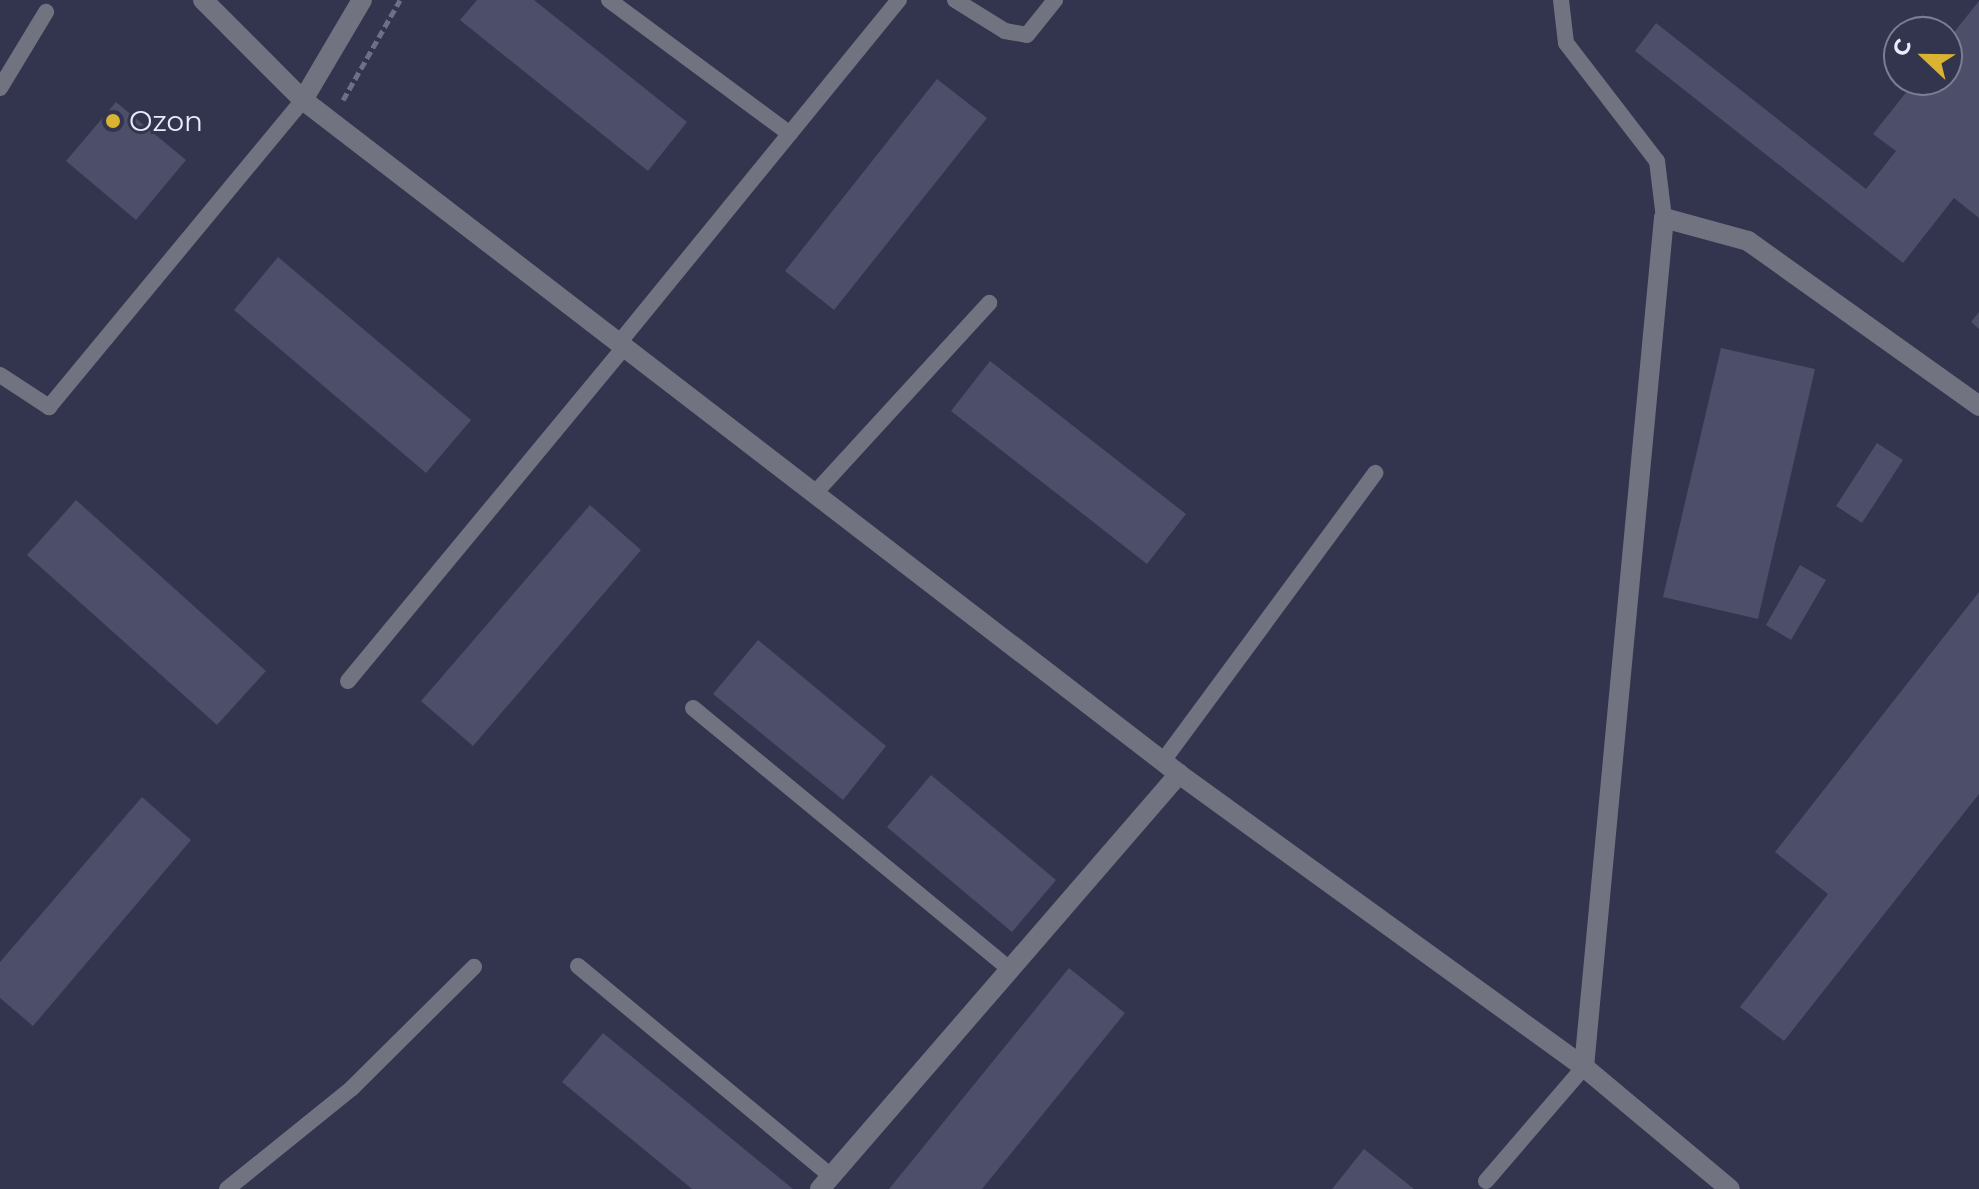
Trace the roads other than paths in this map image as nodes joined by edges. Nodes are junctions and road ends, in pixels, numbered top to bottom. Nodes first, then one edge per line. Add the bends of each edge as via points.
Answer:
1 (203, 0) edge
2 (362, 0) edge
3 (609, 0) edge
4 (899, 0) edge
5 (955, 0) edge
6 (1055, 0) edge
7 (1561, 0) edge
8 (46, 12) dead end
9 (0, 88) edge
10 (303, 100) junction
11 (790, 134) junction
12 (1664, 218) junction
13 (989, 303) dead end
14 (622, 345) junction
15 (0, 375) edge
16 (1979, 406) edge
17 (1375, 473) dead end
18 (815, 493) junction
19 (348, 681) dead end
20 (693, 708) dead end
21 (1171, 768) junction
22 (578, 966) dead end
23 (474, 967) dead end
24 (1011, 970) junction
25 (1584, 1067) junction
26 (1486, 1181) dead end
27 (825, 1182) edge
28 (227, 1189) edge
29 (1730, 1189) edge

1 - 10 street
2 - 10 street
3 - 11 lane
4 - 11 lane
5 - 6 lane via 1005,31 1027,35
7 - 12 lane via 1566,43 1657,161
8 - 9 lane
10 - 14 street
10 - 15 lane via 49,407
11 - 14 lane
12 - 16 street via 1748,241
12 - 25 street
13 - 18 lane
14 - 18 street
14 - 19 lane
17 - 21 lane
18 - 21 street
20 - 24 lane
21 - 24 street
21 - 25 street
22 - 27 lane
23 - 28 lane via 352,1088
24 - 27 street
25 - 26 lane
25 - 29 street

